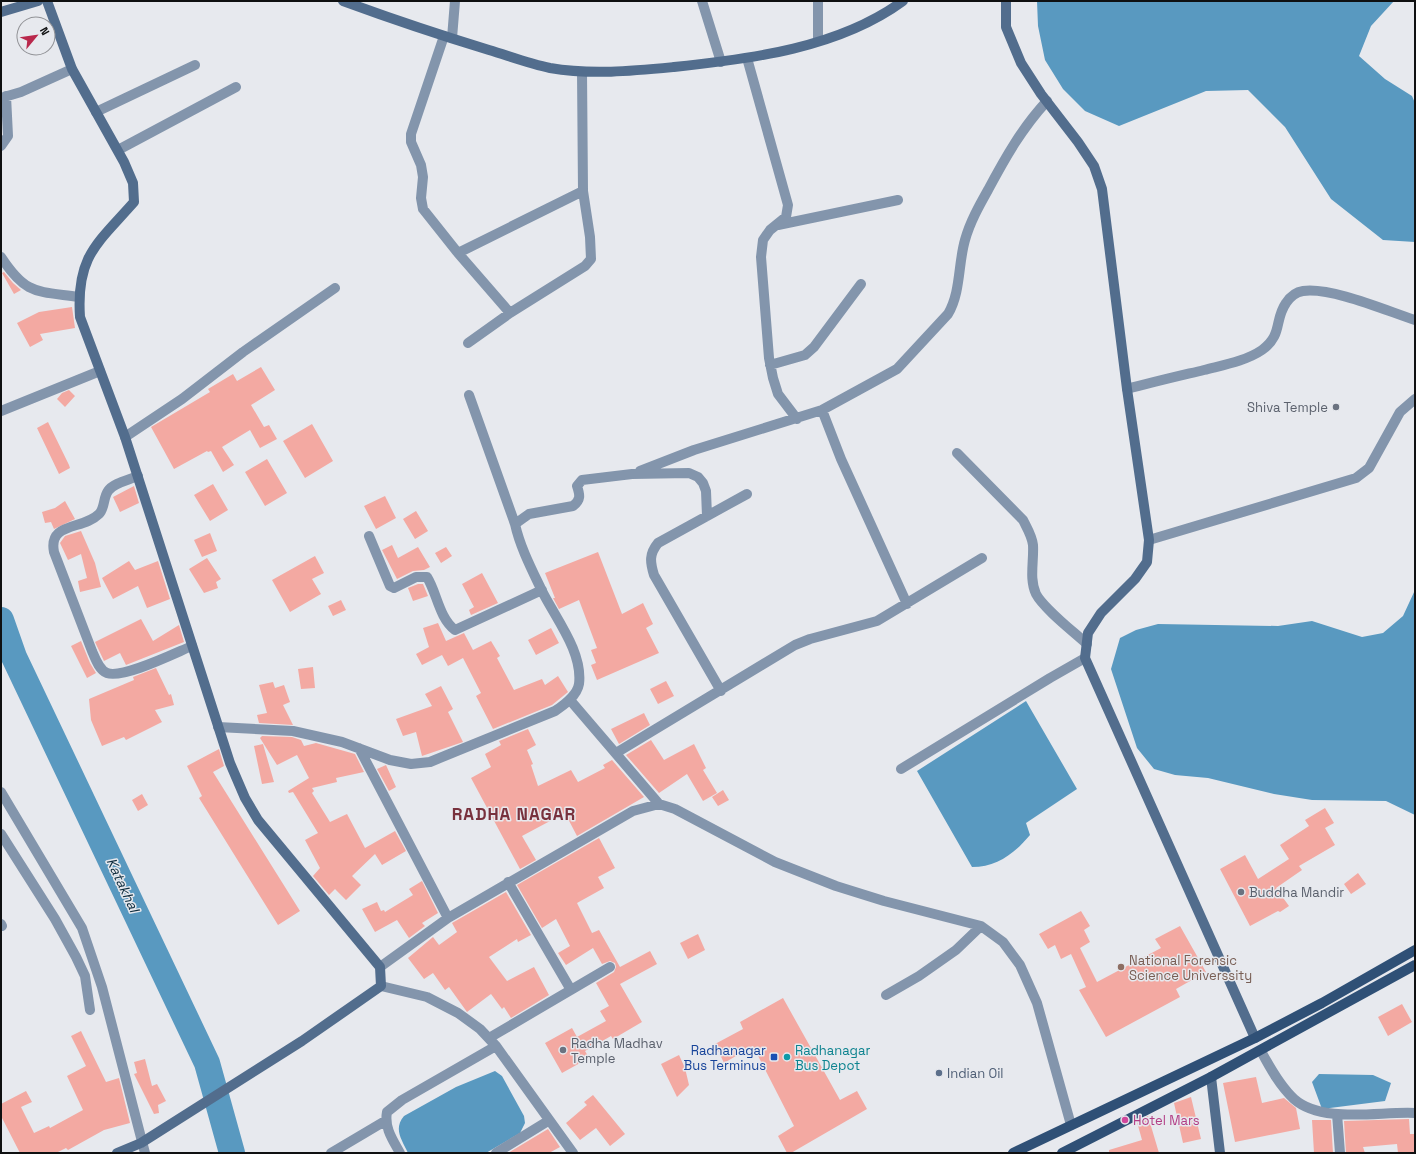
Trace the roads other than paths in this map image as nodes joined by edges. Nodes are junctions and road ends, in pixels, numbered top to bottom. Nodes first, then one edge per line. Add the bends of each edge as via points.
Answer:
1 (38, 1) edge
2 (47, 1) edge
3 (343, 1) edge
4 (455, 1) edge
5 (702, 1) edge
6 (818, 1) edge
7 (903, 1) edge
8 (1006, 1) edge
9 (1, 12) edge
10 (448, 37) junction
11 (818, 40) junction
12 (747, 58) junction
13 (721, 62) junction
14 (195, 65) dead end
15 (72, 69) junction
16 (582, 72) junction
17 (236, 87) dead end
18 (3, 97) edge
19 (1047, 101) junction
20 (96, 112) junction
21 (1, 146) edge
22 (118, 150) junction
23 (583, 191) junction
24 (898, 200) dead end
25 (776, 225) junction
26 (458, 253) junction
27 (1, 257) edge
28 (861, 284) dead end
29 (335, 288) dead end
30 (78, 297) junction
31 (510, 312) junction
32 (1415, 320) edge
33 (468, 343) dead end
34 (770, 365) junction
35 (100, 371) junction
36 (1127, 388) junction
37 (469, 395) dead end
38 (1415, 399) edge
39 (822, 410) junction
40 (1, 411) edge
41 (797, 419) junction
42 (125, 437) junction
43 (957, 453) dead end
44 (632, 474) junction
45 (138, 476) junction
46 (747, 494) dead end
47 (707, 516) junction
48 (515, 524) junction
49 (369, 536) dead end
50 (1149, 540) junction
51 (982, 558) dead end
52 (542, 590) junction
53 (907, 604) junction
54 (1087, 644) junction
55 (192, 646) junction
56 (1085, 658) junction
57 (721, 691) junction
58 (570, 700) junction
59 (218, 727) junction
60 (359, 748) junction
61 (616, 753) junction
62 (901, 769) dead end
63 (1, 792) edge
64 (659, 804) junction
65 (1, 834) edge
66 (508, 882) junction
67 (448, 918) junction
68 (981, 926) junction
69 (1415, 950) edge
70 (1415, 965) edge
71 (380, 967) junction
72 (610, 967) dead end
73 (381, 986) junction
74 (571, 990) junction
75 (886, 995) dead end
76 (90, 1010) dead end
77 (489, 1038) junction
78 (1255, 1038) junction
79 (496, 1046) junction
80 (1262, 1051) junction
81 (1211, 1078) junction
82 (1415, 1113) edge
83 (1337, 1114) junction
84 (385, 1121) junction
85 (548, 1121) junction
86 (1071, 1124) junction
87 (141, 1143) junction
88 (117, 1153) edge
89 (145, 1153) edge
90 (332, 1153) edge
91 (400, 1153) edge
92 (496, 1153) edge
93 (573, 1153) edge
94 (1013, 1153) edge
95 (1062, 1153) edge
96 (1220, 1153) edge
97 (1340, 1153) edge

1 - 9 street
2 - 15 street
3 - 10 street
4 - 10 street
5 - 13 street
6 - 11 street
7 - 11 street via 864,24
8 - 19 street via 1006,27 1013,47
10 - 16 street via 549,68
10 - 26 street via 410,142 421,165 423,209
11 - 12 street
12 - 13 street
12 - 25 street via 788,205 786,217
13 - 16 street via 627,72
14 - 20 street
15 - 18 street via 21,92
15 - 20 street
16 - 23 street
17 - 22 street
18 - 21 street via 8,136
19 - 36 street via 1094,166 1102,189
19 - 39 street via 1007,154 973,218 961,255 953,304 948,314 897,369
20 - 22 street
22 - 30 street via 133,183 134,202 92,248 83,268
23 - 26 street
23 - 31 street via 591,259 585,266
24 - 25 street
25 - 34 street via 763,240 761,257
26 - 31 street
27 - 30 street via 16,278 26,286 38,291
28 - 34 street via 814,347 805,355
29 - 42 street via 243,352 187,396
30 - 35 street via 80,317
31 - 33 street
32 - 36 street via 1353,299 1304,291 1294,295 1286,304 1274,340 1261,351 1222,365
34 - 41 street via 778,394
35 - 40 street
35 - 42 street
36 - 50 street
37 - 48 street
38 - 50 street via 1400,412 1369,468 1356,478
39 - 41 street
39 - 53 street via 841,459
41 - 44 street via 694,450
42 - 45 street
43 - 54 street via 1023,520 1033,545 1032,567 1036,594
44 - 47 street via 689,473 698,477 706,491
44 - 48 street via 582,480 577,486 580,496 578,502 573,506 529,514
45 - 55 street
45 - 55 street via 108,491 103,507 92,520 54,536 54,552 92,651 106,673 116,675 128,672
46 - 47 street
47 - 57 street via 658,543 652,550 650,562 663,594
48 - 52 street
49 - 52 street via 390,586 394,588 416,577 426,577 445,618 455,630
50 - 54 street via 1147,562 1135,579 1101,613 1088,633
51 - 53 street
52 - 58 street via 578,664 579,685
53 - 57 street via 877,621 796,645
54 - 56 street
55 - 59 street
56 - 62 street
56 - 78 street
57 - 61 street
58 - 60 street via 555,711 430,762 411,764 390,760
58 - 61 street
59 - 60 street via 293,731
59 - 71 street via 245,798 258,820
60 - 67 street
61 - 64 street
63 - 87 street via 82,928 102,987
64 - 66 street via 634,811
64 - 68 street via 675,809 774,862 836,886
65 - 76 street via 55,919 86,976
66 - 67 street
66 - 74 street
67 - 71 street
68 - 75 street via 956,950
68 - 86 street via 1003,942 1020,965 1037,1003
69 - 78 main road
70 - 80 main road
71 - 73 street
72 - 74 street
73 - 77 street via 427,997 458,1013
73 - 87 street via 302,1041
74 - 77 street
77 - 79 street
78 - 86 main road
79 - 84 street via 393,1106 387,1112
79 - 85 street
80 - 81 main road
80 - 83 street via 1279,1082 1295,1100 1310,1109
81 - 95 main road
81 - 96 street
82 - 83 street
83 - 97 street
84 - 90 street
84 - 91 street
85 - 92 street
85 - 93 street
86 - 94 main road
87 - 88 street
87 - 89 street

